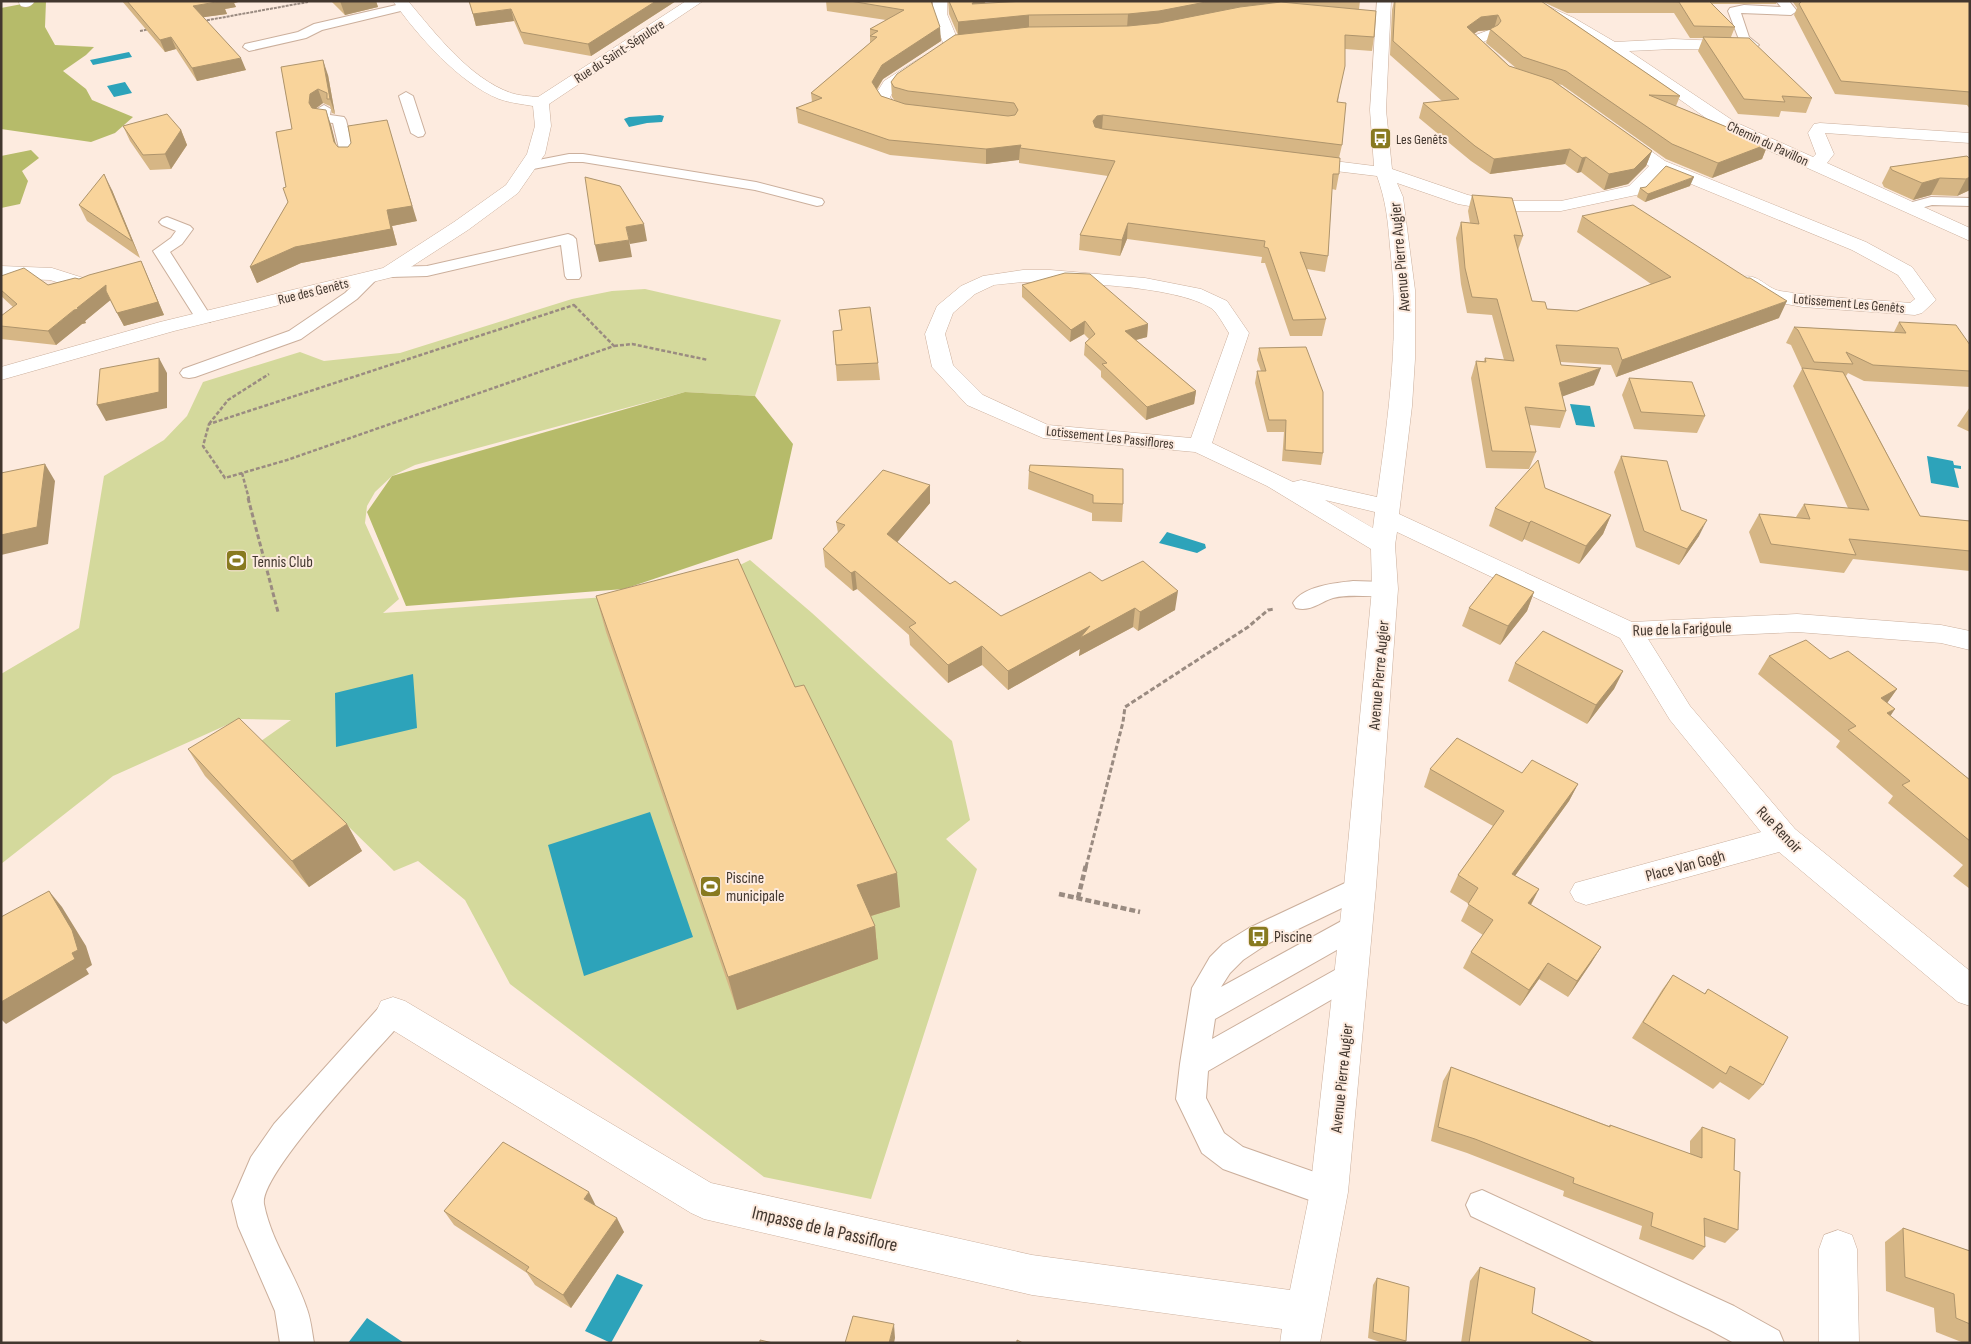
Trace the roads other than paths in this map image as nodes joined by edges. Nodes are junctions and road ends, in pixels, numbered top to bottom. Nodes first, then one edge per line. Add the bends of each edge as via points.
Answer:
1 (696, 1) edge
2 (940, 1) edge
3 (1524, 1) edge
4 (1782, 1) edge
5 (403, 4) edge
6 (1382, 9) edge
7 (1489, 34) edge
8 (969, 40) edge
9 (951, 43) junction
10 (1753, 45) joint
11 (249, 47) dead end
12 (1613, 47) junction
13 (1506, 70) edge
14 (406, 96) dead end
15 (541, 102) junction
16 (324, 109) edge
17 (925, 114) edge
18 (1603, 124) edge
19 (418, 133) dead end
20 (1970, 138) edge
21 (348, 157) edge
22 (1287, 160) edge
23 (1659, 165) junction
24 (1816, 165) junction
25 (528, 166) junction
26 (1384, 172) junction
27 (1616, 194) junction
28 (1394, 197) junction
29 (1464, 200) junction
30 (817, 202) dead end
31 (1970, 202) edge
32 (1910, 207) junction
33 (1640, 210) edge
34 (166, 222) dead end
35 (1970, 235) edge
36 (1, 272) edge
37 (390, 272) junction
38 (1737, 274) edge
39 (573, 276) dead end
40 (370, 277) junction
41 (86, 285) edge
42 (204, 318) junction
43 (190, 373) dead end
44 (1, 374) edge
45 (1200, 446) junction
46 (1275, 480) junction
47 (1388, 512) junction
48 (1383, 546) junction
49 (1385, 589) junction
50 (1304, 604) road end
51 (1629, 632) junction
52 (1970, 641) edge
53 (1784, 838) junction
54 (1360, 887) junction
55 (1586, 892) dead end
56 (1356, 926) junction
57 (1352, 974) junction
58 (1970, 991) edge
59 (393, 1012) joint
60 (1201, 1012) junction
61 (1194, 1064) junction
62 (1329, 1192) junction
63 (1482, 1205) dead end
64 (1838, 1249) dead end
65 (1302, 1327) edge
66 (297, 1343) edge
67 (1767, 1343) edge
68 (1839, 1343) edge

1 - 15 street, Rue du Saint-Sépulcre
2 - 9 street via 940,14
3 - 12 street, Chemin du Pavillon via 1569,21
4 - 10 lane via 1791,11 1734,11 1744,38
5 - 11 lane via 318,27 302,35
5 - 15 street via 442,52 487,85 505,96
6 - 26 street, Avenue Pierre Augier via 1378,110
7 - 13 street via 1473,41
8 - 9 street
9 - 17 street via 890,84 882,98 888,106
10 - 12 street
12 - 24 street, Chemin du Pavillon via 1729,126
14 - 19 lane
15 - 25 street, Rue des Genêts via 543,126 536,154
16 - 21 lane via 323,118 339,120
18 - 23 street, Lotissement Les Genêts
20 - 24 street via 1820,128 1816,133 1825,154
22 - 26 street
23 - 27 street via 1635,190
23 - 38 street, Lotissement Les Genêts via 1859,246 1905,271 1926,300 1915,308 1802,301 1769,295
24 - 32 street, Chemin du Pavillon
25 - 30 lane via 583,158 756,186
25 - 37 street, Rue des Genêts via 512,189
26 - 28 street, Avenue Pierre Augier
26 - 29 street
27 - 29 street via 1561,206 1497,206
27 - 33 street
28 - 29 street
28 - 47 street, Avenue Pierre Augier via 1405,290 1404,359
31 - 32 lane via 1931,201
32 - 35 street, Chemin du Pavillon
34 - 42 lane via 185,229 177,241 161,251
36 - 41 street via 52,274
37 - 39 lane via 427,271 568,239
37 - 40 street, Rue des Genêts
40 - 42 street, Rue des Genêts
40 - 43 lane via 351,296 295,335
42 - 44 street, Rue des Genêts
45 - 45 street, Lotissement Les Passiflores via 1043,431 976,400 943,367 935,334 944,310 968,290 990,280 1023,276 1145,284 1194,293 1220,305 1239,333
45 - 46 street, Lotissement Les Passiflores
46 - 47 street, Lotissement Les Passiflores
46 - 48 street, Lotissement Les Passiflores
47 - 48 street, Avenue Pierre Augier
47 - 51 street, Rue de la Farigoule
48 - 49 street, Avenue Pierre Augier
49 - 50 lane via 1352,587 1319,594
49 - 54 street, Avenue Pierre Augier
51 - 52 street, Rue de la Farigoule via 1797,623 1940,634
51 - 53 street, Rue Renoir via 1680,712
53 - 55 street, Place Van Gogh
53 - 58 street, Rue Renoir
54 - 56 street, Avenue Pierre Augier
54 - 60 lane via 1258,936 1233,952 1220,965 1206,988
56 - 57 street, Avenue Pierre Augier
56 - 60 lane
57 - 61 lane
57 - 62 street, Avenue Pierre Augier
59 - 65 street, Impasse de la Passiflore via 704,1200 1032,1275
59 - 66 lane via 285,1134 262,1168 248,1201 254,1226 291,1310
60 - 61 lane
61 - 62 lane via 1191,1099 1213,1143 1234,1159
62 - 65 street, Avenue Pierre Augier
63 - 67 lane via 1722,1318
64 - 68 street

